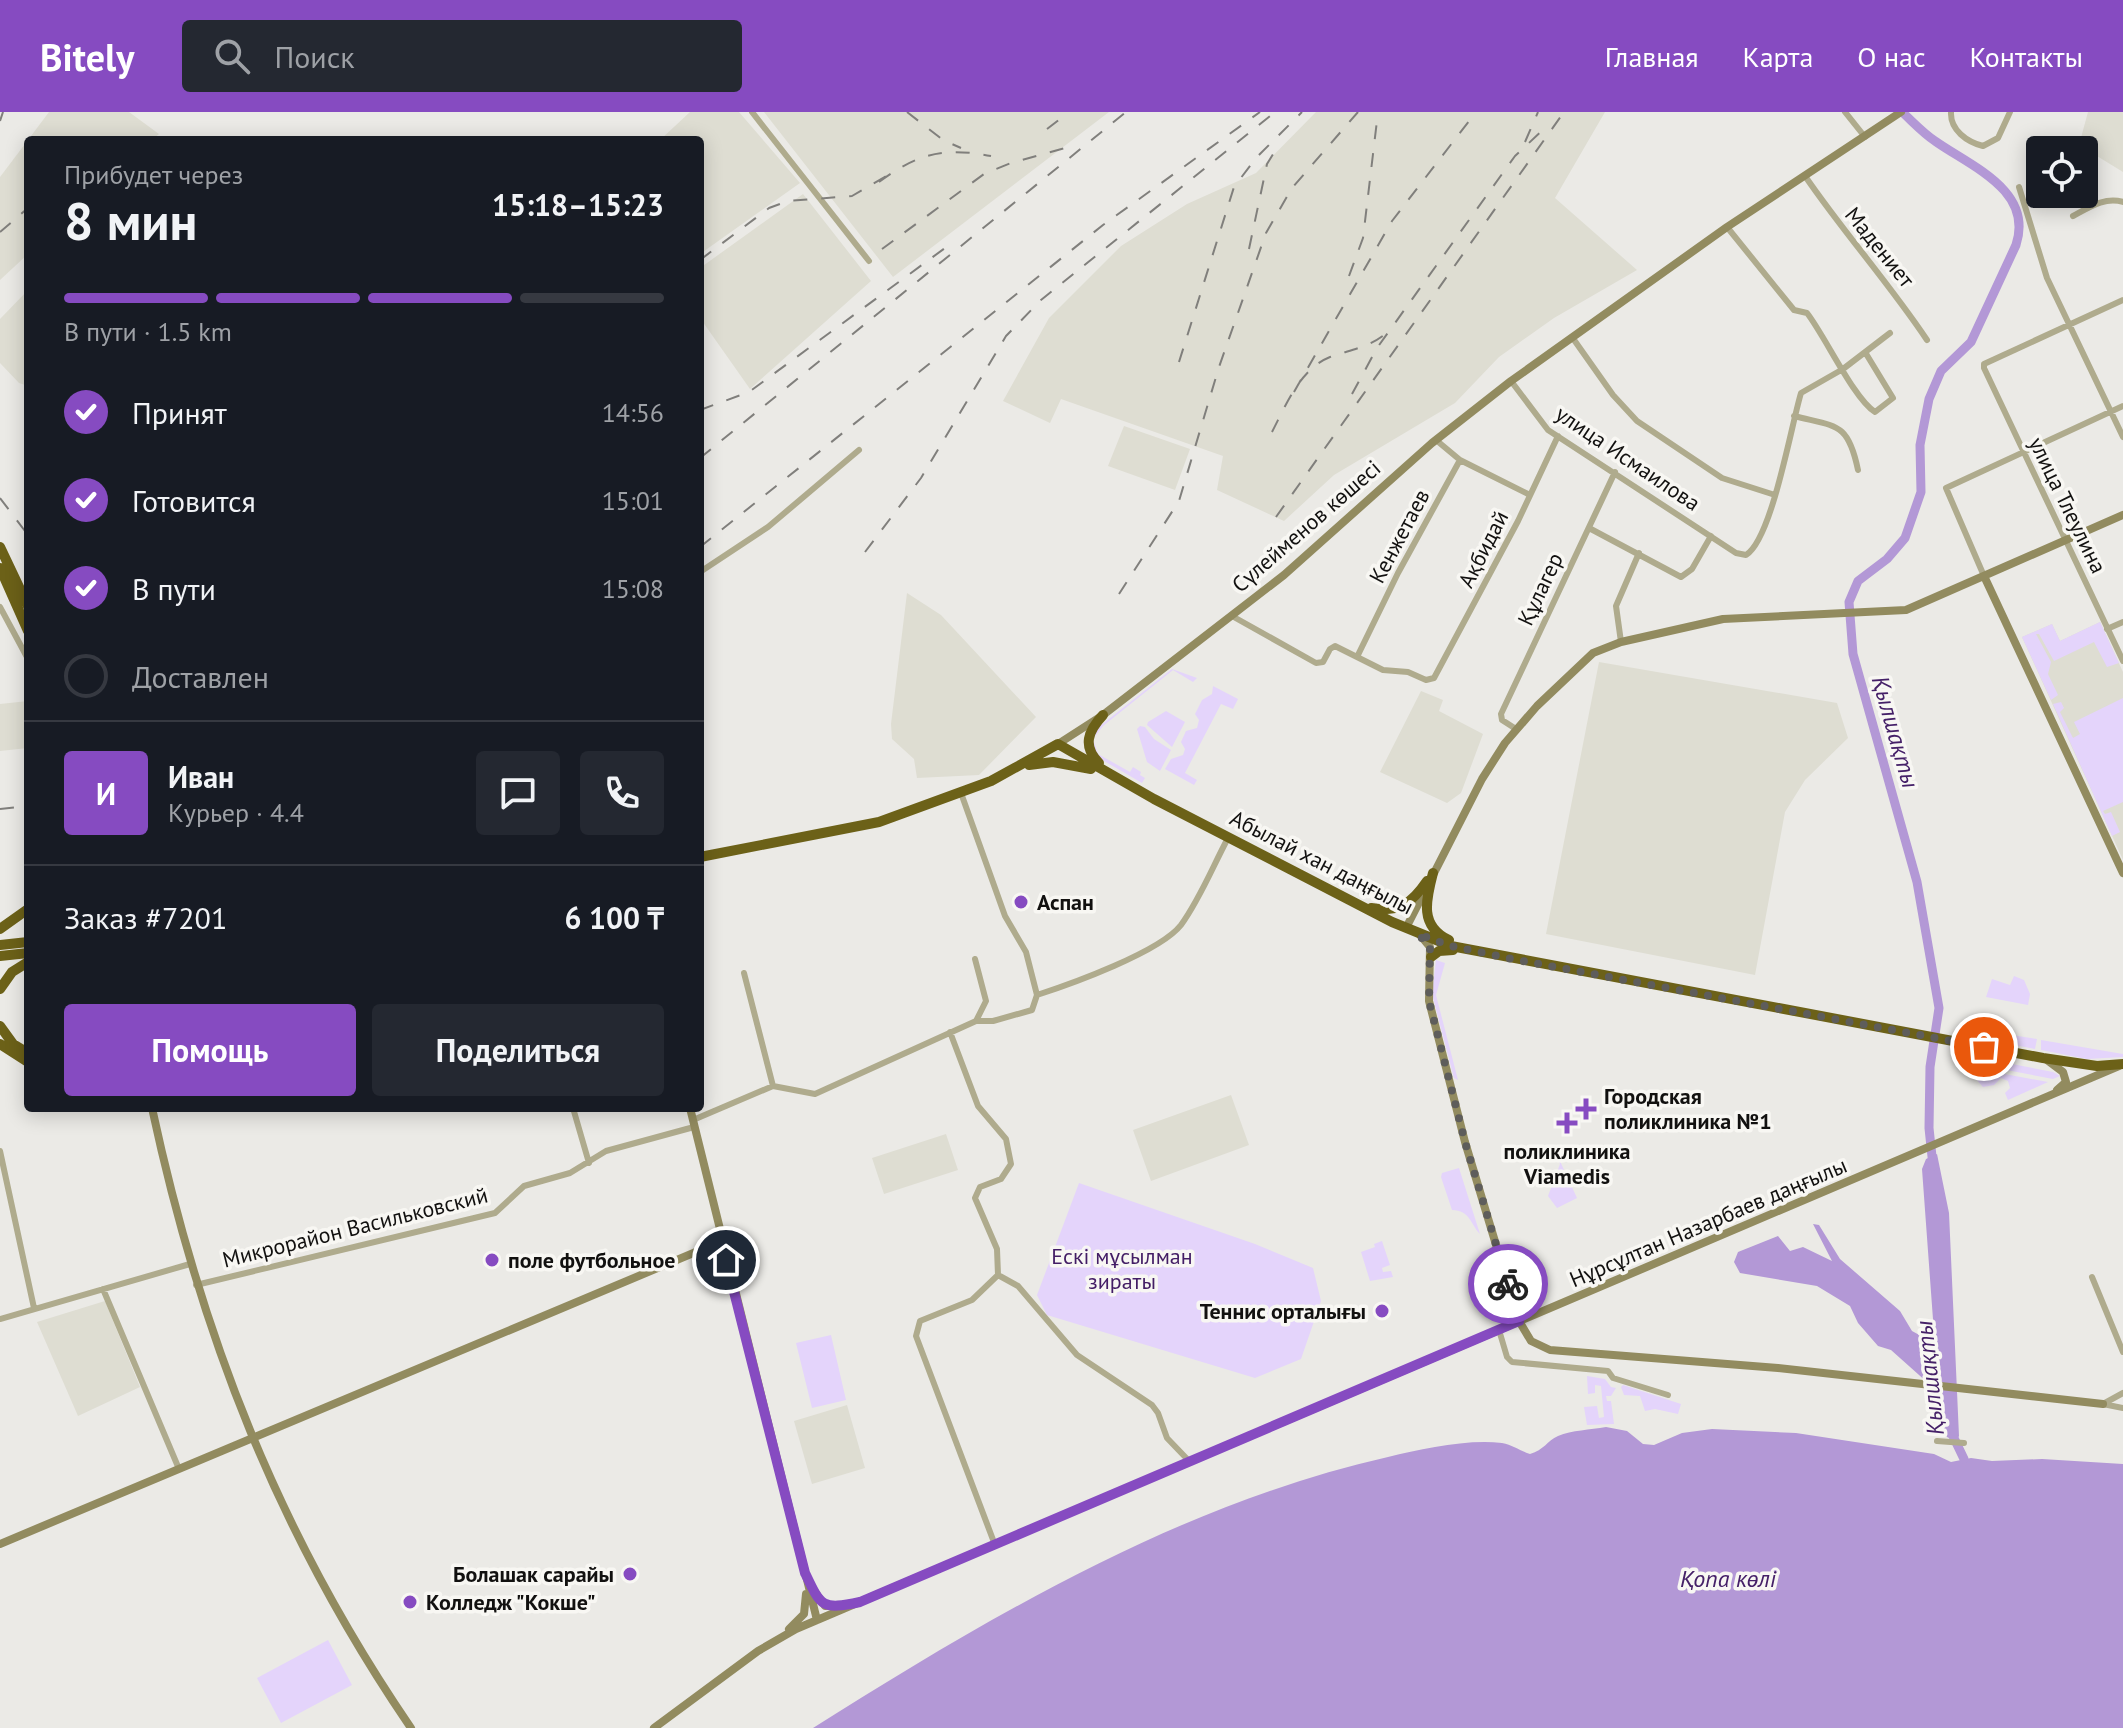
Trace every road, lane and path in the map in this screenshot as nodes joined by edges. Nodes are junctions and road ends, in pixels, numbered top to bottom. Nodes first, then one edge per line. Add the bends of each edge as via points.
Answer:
1 (752, 112) edge
2 (1845, 112) edge
3 (1901, 112) edge
4 (1951, 112) edge
5 (2010, 112) edge
6 (1865, 137) junction
7 (1805, 176) junction
8 (2019, 187) dead end
9 (2123, 202) edge
10 (2073, 216) dead end
11 (1727, 227) junction
12 (869, 261) dead end
13 (2123, 300) edge
14 (2069, 324) junction
15 (1890, 333) dead end
16 (1572, 337) junction
17 (1927, 340) dead end
18 (1865, 352) junction
19 (1843, 369) junction
20 (1511, 381) junction
21 (2123, 406) edge
22 (2111, 411) junction
23 (1794, 416) junction
24 (1558, 436) junction
25 (2123, 437) edge
26 (1436, 440) junction
27 (859, 450) dead end
28 (2022, 452) junction
29 (1460, 460) junction
30 (1858, 470) dead end
31 (1615, 472) junction
32 (1530, 495) junction
33 (1775, 495) junction
34 (2123, 515) edge
35 (1589, 528) junction
36 (1711, 536) junction
37 (2064, 540) junction
38 (0, 547) edge
39 (1639, 553) junction
40 (0, 568) edge
41 (704, 569) edge
42 (1984, 576) junction
43 (24, 598) edge
44 (0, 607) edge
45 (1232, 616) junction
46 (24, 622) edge
47 (2123, 622) edge
48 (2107, 629) junction
49 (1621, 642) junction
50 (24, 652) edge
51 (1357, 657) junction
52 (2123, 661) edge
53 (1103, 715) junction
54 (1516, 729) junction
55 (1058, 744) junction
56 (1001, 775) junction
57 (1119, 780) junction
58 (961, 793) junction
59 (1228, 837) junction
60 (704, 856) edge
61 (1433, 873) junction
62 (2123, 873) edge
63 (1353, 902) junction
64 (24, 912) edge
65 (1408, 924) junction
66 (0, 929) edge
67 (1418, 934) junction
68 (24, 942) edge
69 (0, 945) edge
70 (1471, 951) junction
71 (24, 953) edge
72 (0, 956) edge
73 (1431, 957) junction
74 (975, 959) dead end
75 (24, 964) edge
76 (744, 973) dead end
77 (0, 989) edge
78 (1037, 995) junction
79 (976, 1021) junction
80 (0, 1026) edge
81 (950, 1032) junction
82 (0, 1044) edge
83 (24, 1051) edge
84 (2043, 1058) junction
85 (24, 1059) edge
86 (2123, 1064) edge
87 (773, 1086) junction
88 (2050, 1095) junction
89 (153, 1112) edge
90 (574, 1112) edge
91 (691, 1112) edge
92 (694, 1124) junction
93 (0, 1151) edge
94 (589, 1163) junction
95 (722, 1241) junction
96 (190, 1264) junction
97 (998, 1275) junction
98 (2092, 1277) dead end
99 (196, 1285) junction
100 (103, 1289) junction
101 (34, 1308) junction
102 (0, 1319) edge
103 (1519, 1321) junction
104 (1499, 1330) junction
105 (2123, 1352) edge
106 (2123, 1393) edge
107 (1668, 1395) dead end
108 (2103, 1404) junction
109 (2123, 1408) edge
110 (251, 1439) junction
111 (1937, 1441) dead end
112 (1964, 1443) dead end
113 (1190, 1462) junction
114 (179, 1469) junction
115 (0, 1544) edge
116 (995, 1545) junction
117 (805, 1573) junction
118 (860, 1602) junction
119 (817, 1620) junction
120 (771, 1643) junction
121 (411, 1728) edge
122 (654, 1728) edge

1 - 12 street
2 - 6 street
3 - 6 street, Сүлейменов көшесі
4 - 5 street via 1956,129 1983,146 1998,138
6 - 7 street, Сүлейменов көшесі
7 - 11 street, Сүлейменов көшесі
7 - 17 street, Мадениет
8 - 14 street via 2043,268
9 - 10 street via 2110,200
11 - 16 street, Сүлейменов көшесі
11 - 19 street via 1794,310 1807,313
13 - 14 street
14 - 22 street
14 - 28 street, улица Тлеулина via 1984,364
15 - 18 street
16 - 20 street, Сүлейменов көшесі
16 - 33 street, улица Исмаилова via 1637,421 1722,478
18 - 19 street
18 - 19 street via 1893,398 1874,412
19 - 23 street via 1801,393
20 - 24 street, улица Исмаилова via 1543,425
20 - 26 street, Сүлейменов көшесі
21 - 22 street
22 - 25 street
22 - 28 street
23 - 30 street via 1844,431 1853,444
23 - 33 street
24 - 31 street, улица Исмаилова
24 - 32 street, Ақбидай
26 - 29 street
26 - 45 street, Сүлейменов көшесі
27 - 41 street via 768,527
28 - 37 street, улица Тлеулина
28 - 42 street via 1946,488
29 - 32 street
29 - 51 street, Кенжетаев
31 - 35 street, Құлагер
31 - 36 street, улица Исмаилова
32 - 51 street, Ақбидай via 1437,675 1426,680 1383,670
33 - 36 street, улица Исмаилова via 1768,522 1746,555
34 - 37 street
35 - 39 street
35 - 54 street, Құлагер via 1501,714 1503,722
36 - 39 street via 1692,569 1681,577
37 - 42 street
37 - 48 street, улица Тлеулина
38 - 43 highway
39 - 49 street via 1616,606
40 - 46 highway
42 - 49 street via 1906,610 1723,619
42 - 62 street
44 - 50 street
45 - 51 street via 1316,663 1335,646
45 - 53 street, Сүлейменов көшесі
47 - 48 street
48 - 52 street, улица Тлеулина
49 - 54 street via 1586,657
53 - 55 street, Сүлейменов көшесі
53 - 57 highway via 1089,732 1088,747
54 - 61 street via 1482,779
55 - 56 highway, Сүлейменов көшесі
55 - 57 highway, Абылай хан даңғылы
56 - 57 highway via 1032,763 1053,762
56 - 58 highway, Сүлейменов көшесі
57 - 59 highway, Абылай хан даңғылы
58 - 60 highway, Сүлейменов көшесі via 849,829
58 - 78 street via 1005,916 1026,952
59 - 63 highway, Абылай хан даңғылы
59 - 78 street via 1172,934 1147,950
61 - 63 highway via 1401,908
61 - 65 street
61 - 70 highway via 1426,904 1429,922 1440,936
63 - 65 highway, Абылай хан даңғылы
64 - 66 highway
65 - 67 highway, Абылай хан даңғылы
67 - 70 highway, Абылай хан даңғылы
67 - 73 street
68 - 69 highway
70 - 73 highway via 1442,950
70 - 84 highway, Абылай хан даңғылы
71 - 72 highway
73 - 103 street via 1432,1014
74 - 79 street via 986,1001
75 - 77 highway
76 - 87 street
78 - 79 street via 1032,1010
79 - 81 street
80 - 83 highway
81 - 87 street via 815,1094
81 - 97 street via 978,1106 1010,1151 1006,1175 980,1187 975,1198 997,1249
82 - 85 highway
84 - 86 highway
84 - 88 street via 2066,1078
86 - 88 street, Нұрсұлтан Назарбаев даңғылы
87 - 92 street, Микрорайон Васильковский
88 - 103 street, Нұрсұлтан Назарбаев даңғылы
89 - 96 street
90 - 94 street
91 - 92 street
92 - 94 street, Микрорайон Васильковский via 606,1151
92 - 95 street
93 - 101 street
94 - 99 street, Микрорайон Васильковский via 524,1186 495,1213
95 - 110 street
95 - 117 street
96 - 99 street
96 - 100 street
97 - 113 street via 1018,1286 1077,1355 1152,1405 1167,1438
97 - 116 street via 972,1300 920,1321 916,1336
98 - 105 street
99 - 110 street
100 - 101 street
100 - 114 street
101 - 102 street
103 - 104 street, Нұрсұлтан Назарбаев даңғылы
103 - 108 street via 1531,1341 1550,1350 1766,1367
104 - 107 street via 1512,1362 1608,1371 1613,1378
104 - 113 street, Нұрсұлтан Назарбаев даңғылы
106 - 108 street
108 - 109 street
110 - 114 street
110 - 121 street via 329,1597
111 - 112 street
113 - 116 street, Нұрсұлтан Назарбаев даңғылы
114 - 115 street
116 - 118 street, Нұрсұлтан Назарбаев даңғылы
117 - 118 street via 825,1606
117 - 119 street
117 - 120 street via 804,1614
118 - 119 street, Нұрсұлтан Назарбаев даңғылы
119 - 120 street, Нұрсұлтан Назарбаев даңғылы
120 - 122 street

